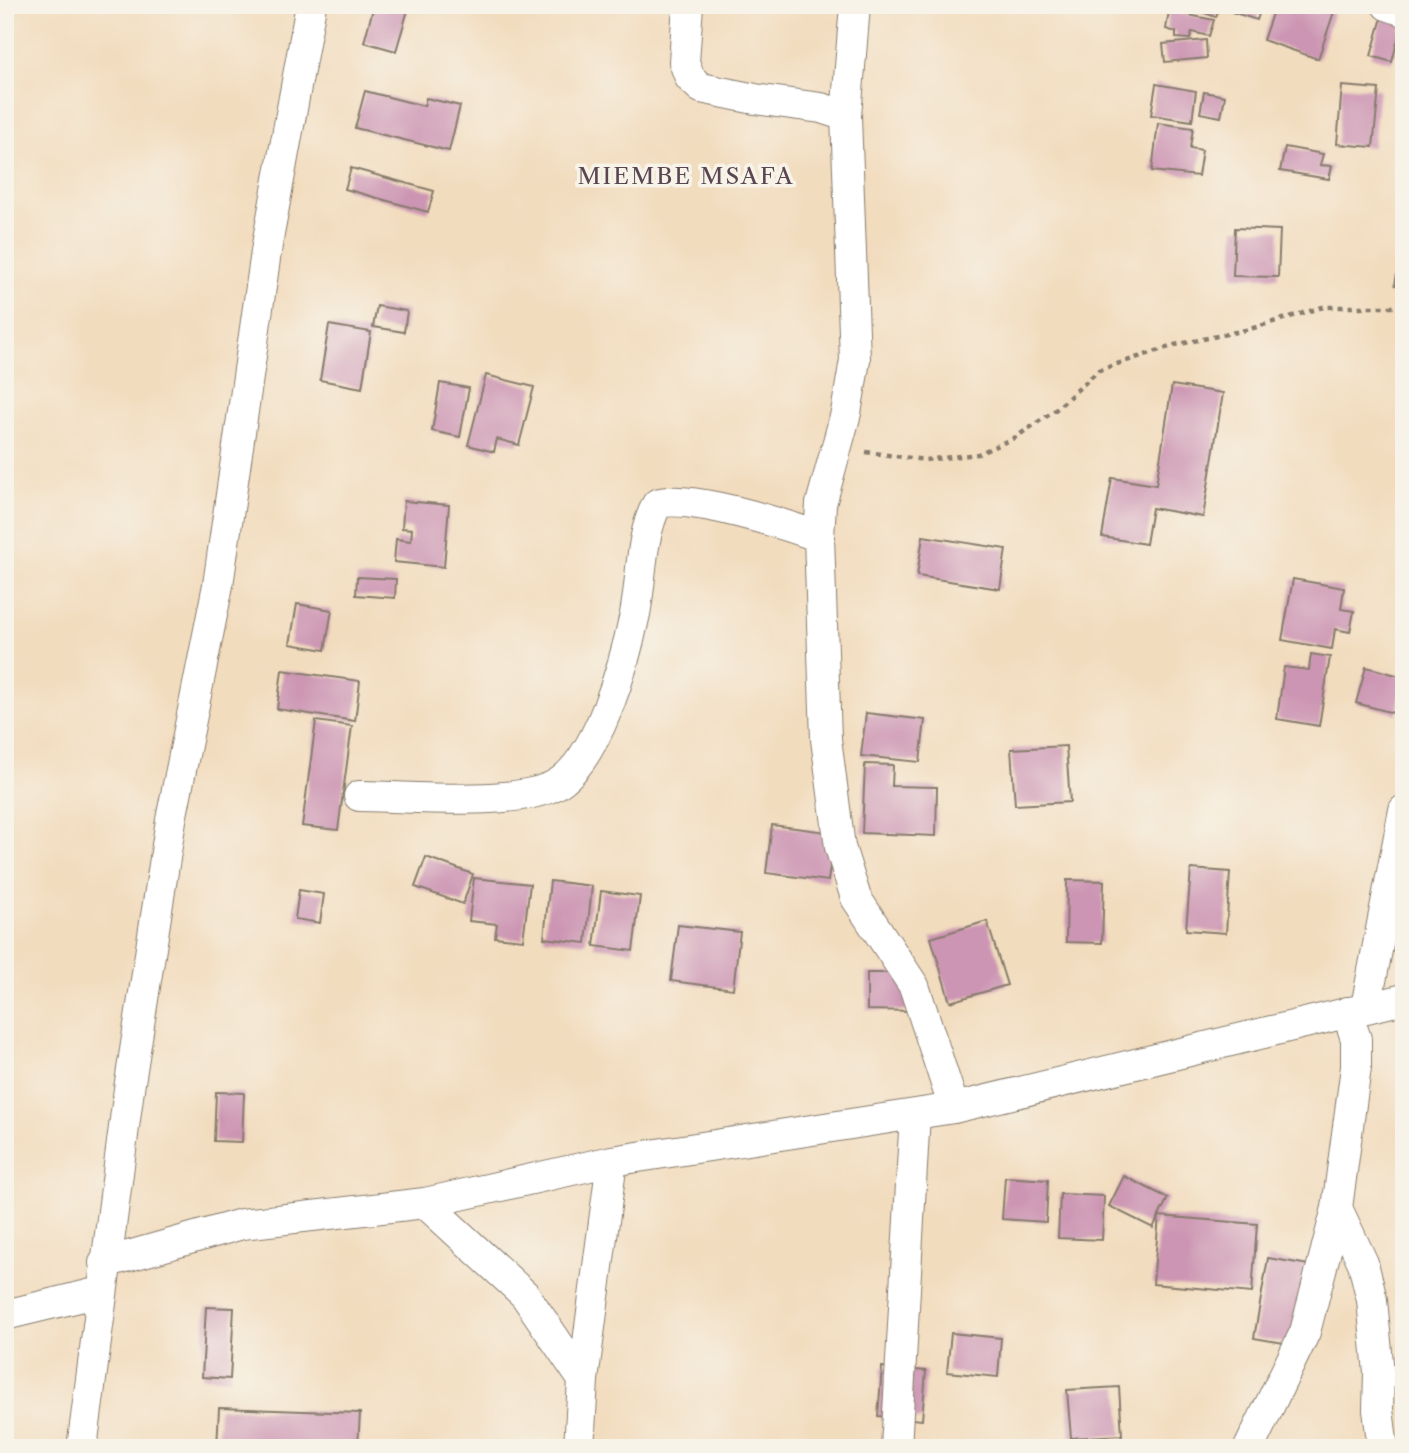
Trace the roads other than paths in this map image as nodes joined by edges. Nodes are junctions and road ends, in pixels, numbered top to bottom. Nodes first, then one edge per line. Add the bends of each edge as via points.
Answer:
1 (311, 5) edge
2 (688, 5) edge
3 (855, 5) edge
4 (1387, 5) edge
5 (1404, 11) edge
6 (846, 116) junction
7 (820, 537) junction
8 (359, 796) dead end
9 (1404, 810) edge
10 (1404, 999) edge
11 (1357, 1010) junction
12 (954, 1108) junction
13 (915, 1114) junction
14 (612, 1161) junction
15 (425, 1203) junction
16 (1337, 1208) junction
17 (104, 1263) junction
18 (100, 1292) junction
19 (5, 1315) edge
20 (583, 1380) junction
21 (82, 1448) edge
22 (579, 1448) edge
23 (896, 1448) edge
24 (1249, 1448) edge
25 (1383, 1448) edge

1 - 17 street via 267,245 218,585 169,834
2 - 6 street via 684,62 690,78 701,88
3 - 6 street
4 - 5 street
6 - 7 street via 855,360 821,504
7 - 8 street via 699,503 657,504 635,614 610,704 589,749 556,784 516,797
7 - 12 street via 826,739 840,847 856,898 922,1005
9 - 11 street
10 - 11 street
11 - 12 street
11 - 16 street via 1356,1067
12 - 13 street
13 - 14 street
13 - 23 street
14 - 15 street
14 - 20 street
15 - 17 street via 242,1224
15 - 20 street via 526,1295
16 - 24 street via 1305,1332
16 - 25 street via 1363,1263 1372,1300
17 - 18 street
18 - 19 street
18 - 21 street
20 - 22 street

